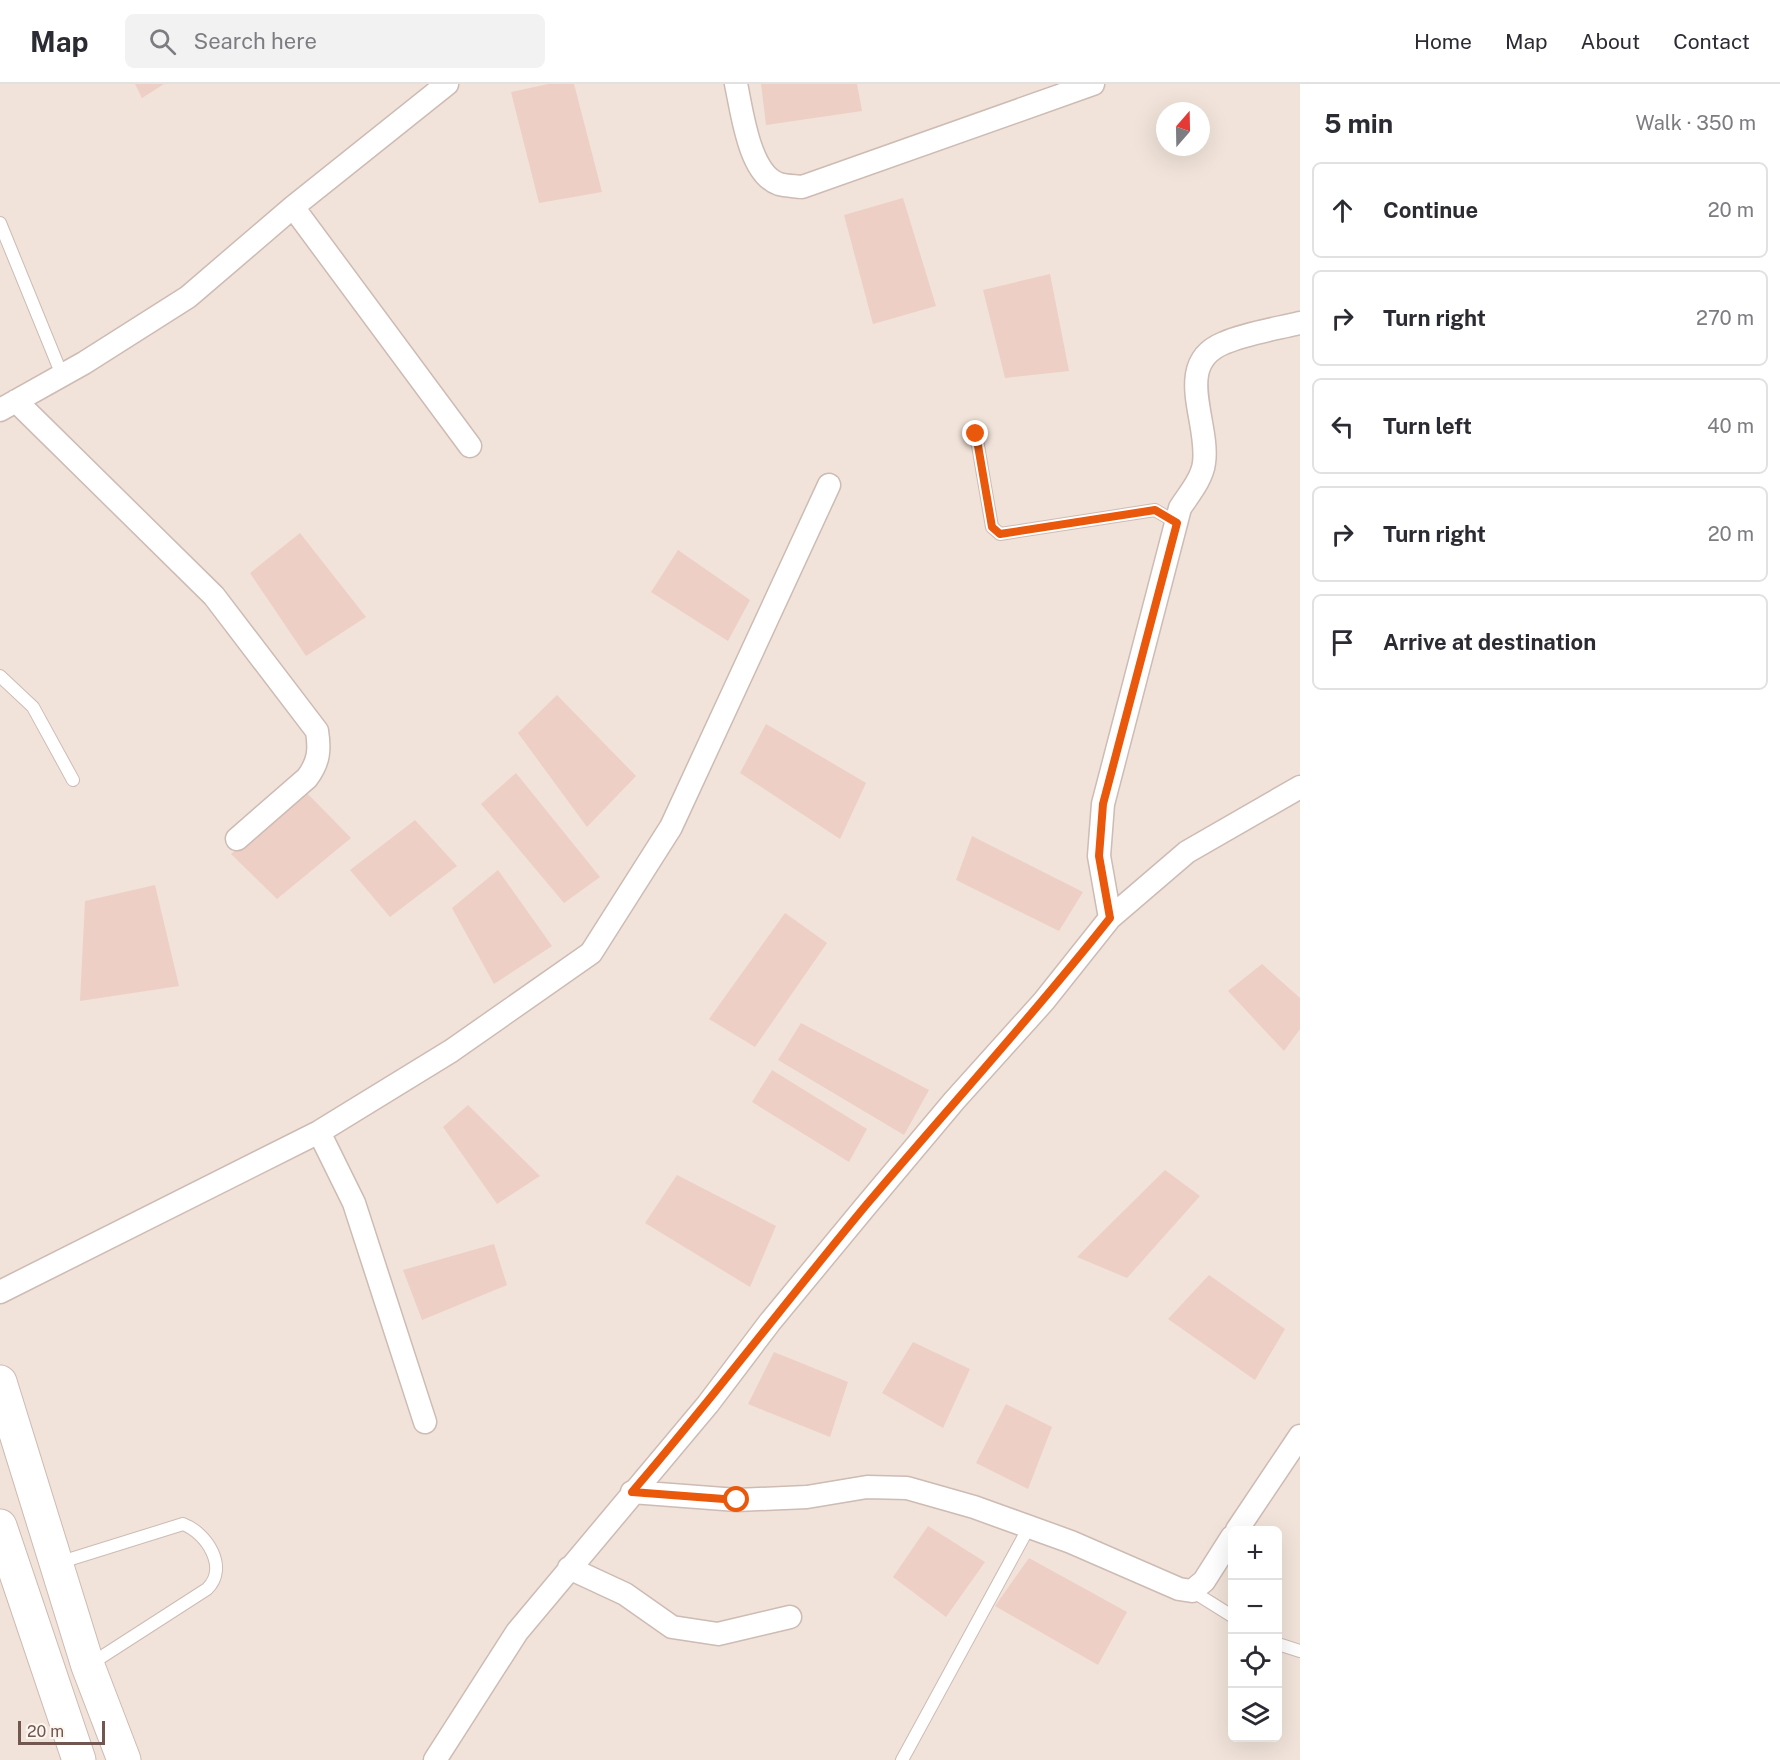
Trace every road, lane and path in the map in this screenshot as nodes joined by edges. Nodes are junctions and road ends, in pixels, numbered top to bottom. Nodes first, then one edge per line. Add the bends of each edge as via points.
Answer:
1 (447, 84) edge
2 (736, 84) edge
3 (1081, 86) edge
4 (293, 207) junction
5 (0, 223) edge
6 (1300, 323) edge
7 (62, 375) junction
8 (8, 405) edge
9 (976, 434) dead end
10 (470, 446) dead end
11 (829, 485) dead end
12 (1177, 523) junction
13 (0, 676) edge
14 (73, 780) dead end
15 (1300, 787) edge
16 (237, 839) dead end
17 (1110, 918) junction
18 (319, 1132) junction
19 (0, 1292) edge
20 (0, 1382) edge
21 (425, 1422) dead end
22 (1300, 1436) edge
23 (632, 1492) junction
24 (0, 1526) edge
25 (1240, 1526) edge
26 (1029, 1527) junction
27 (1228, 1545) edge
28 (56, 1563) junction
29 (569, 1568) junction
30 (1192, 1591) junction
31 (1228, 1613) edge
32 (790, 1617) dead end
33 (1282, 1645) edge
34 (1300, 1651) edge
35 (88, 1666) junction
36 (79, 1760) edge
37 (124, 1760) edge
38 (435, 1760) edge
39 (902, 1760) edge

1 - 4 street
2 - 3 street via 753,156 762,171 777,183 802,187
4 - 7 street via 188,297
4 - 10 street
5 - 7 lane
6 - 12 street via 1222,343 1197,367 1194,379 1206,439 1204,466 1180,508
7 - 8 street
8 - 16 street via 214,596 317,731 320,751 307,778
9 - 12 lane via 992,527 1000,534 1155,510
11 - 18 street via 671,827 591,953 451,1051
12 - 17 street via 1103,804 1099,856
13 - 14 lane via 33,707
15 - 17 street via 1187,852
17 - 23 street via 1044,1001 865,1207 708,1404
18 - 19 street
18 - 21 street via 354,1203
20 - 28 main road
22 - 25 street
23 - 26 street via 737,1500 807,1497 867,1487 907,1488
23 - 29 street
24 - 36 main road
26 - 30 street
26 - 39 lane
27 - 30 street via 1204,1581
28 - 35 main road
28 - 35 lane via 183,1524 203,1535 218,1569 216,1581 199,1594
29 - 32 street via 625,1594 672,1627 718,1634
29 - 38 street via 517,1632
30 - 31 lane
33 - 34 lane
35 - 37 main road

